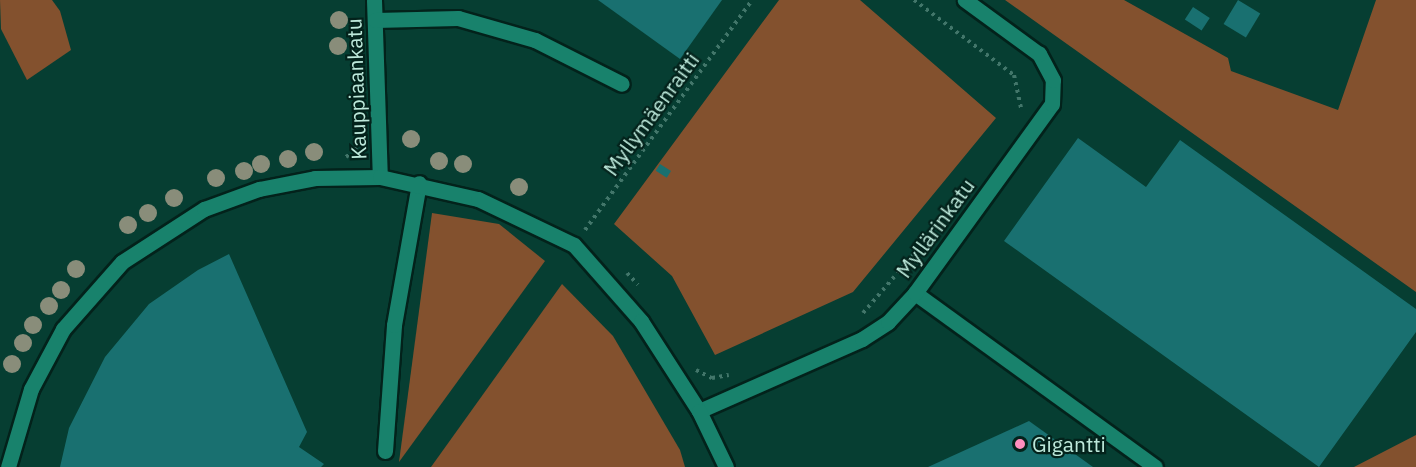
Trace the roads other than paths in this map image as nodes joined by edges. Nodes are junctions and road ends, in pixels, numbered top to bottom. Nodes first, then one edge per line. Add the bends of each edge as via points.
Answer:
1 (374, 0) edge
2 (965, 0) edge
3 (375, 20) junction
4 (622, 84) dead end
5 (380, 177) junction
6 (419, 183) junction
7 (915, 293) junction
8 (699, 411) junction
9 (385, 451) dead end
10 (8, 467) edge
11 (726, 467) edge
12 (1155, 467) edge

1 - 3 street, Kauppiaankatu
2 - 7 street, Myllärinkatu via 1038,54 1053,80 1052,104
3 - 4 street via 458,18 535,39
3 - 5 street, Kauppiaankatu
5 - 6 street
5 - 10 street via 315,178 259,189 204,209 122,262 63,329 31,389
6 - 8 street via 478,199 574,245 641,321
6 - 9 street via 394,325
7 - 8 street, Myllärinkatu via 888,322 862,339
7 - 12 street
8 - 11 street

